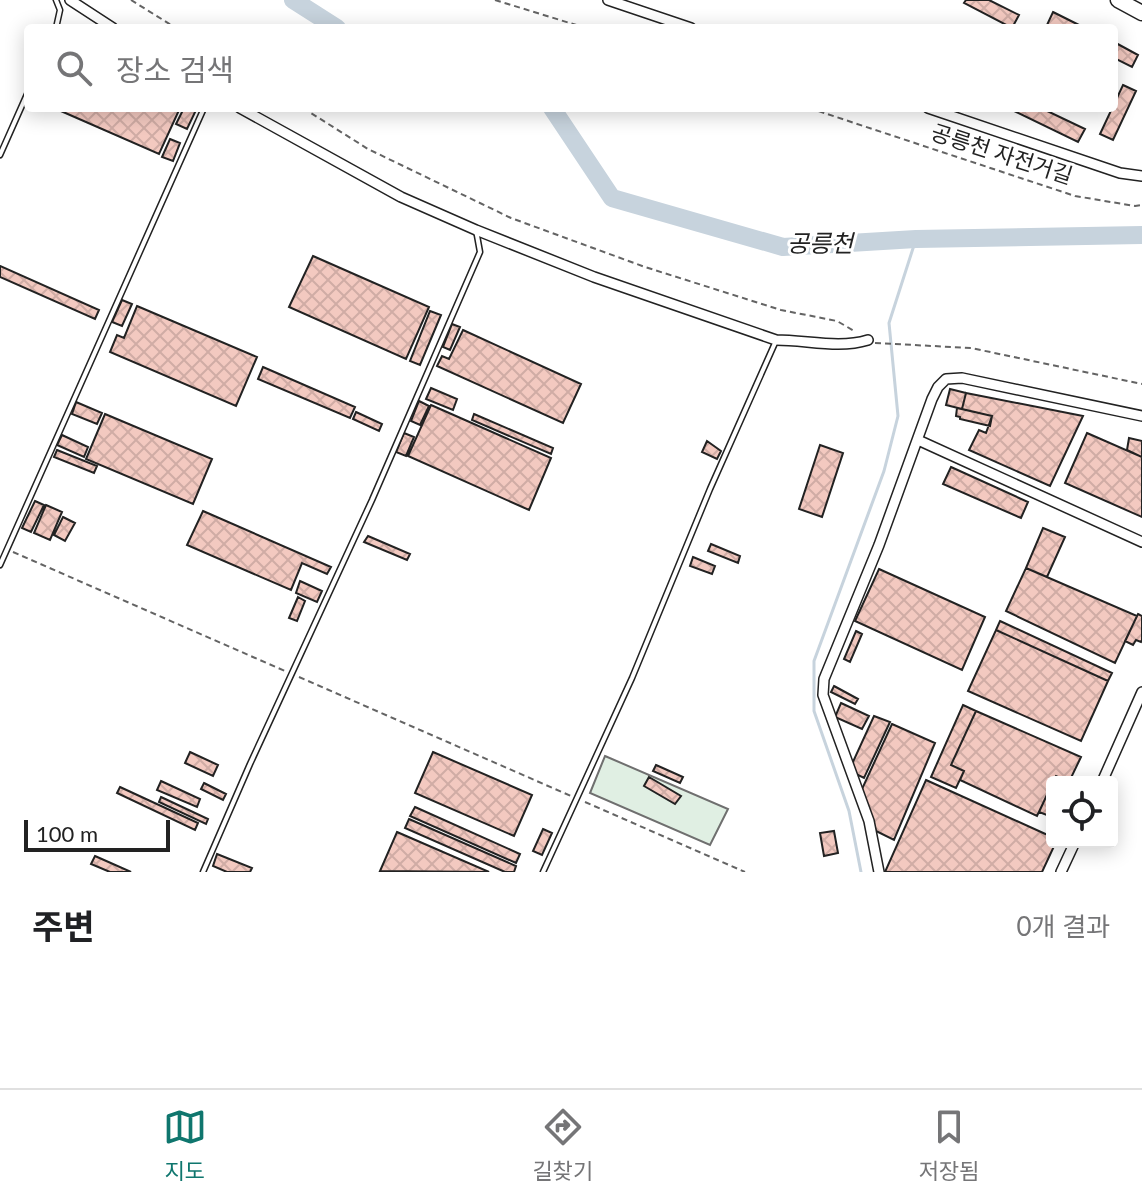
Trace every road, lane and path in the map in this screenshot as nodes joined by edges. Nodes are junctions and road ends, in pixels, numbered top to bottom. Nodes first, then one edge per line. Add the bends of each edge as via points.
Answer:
1 (56, 0) edge
2 (70, 0) edge
3 (131, 0) edge
4 (495, 0) edge
5 (608, 0) edge
6 (1118, 0) edge
7 (1142, 13) edge
8 (57, 24) edge
9 (107, 24) edge
10 (170, 24) edge
11 (573, 24) edge
12 (679, 24) edge
13 (24, 101) edge
14 (202, 112) edge
15 (247, 112) edge
16 (309, 112) edge
17 (821, 112) edge
18 (940, 112) edge
19 (0, 155) edge
20 (1142, 176) edge
21 (1142, 205) edge
22 (476, 230) junction
23 (776, 340) junction
24 (868, 340) junction
25 (1142, 384) edge
26 (1142, 416) edge
27 (918, 440) junction
28 (1142, 542) edge
29 (7, 549) junction
30 (0, 565) edge
31 (292, 674) junction
32 (1142, 692) edge
33 (1105, 776) edge
34 (577, 798) junction
35 (1072, 848) edge
36 (203, 872) edge
37 (543, 872) edge
38 (745, 872) edge
39 (879, 872) edge
40 (1061, 872) edge

1 - 8 lane
2 - 9 street
3 - 10 path
4 - 11 path
5 - 12 street
6 - 7 main road
13 - 19 lane
14 - 29 lane
15 - 22 street via 388,191
16 - 24 path via 368,149 511,218 781,310 837,321
17 - 21 path, 공릉천 자전거길 via 1075,196
18 - 20 street
22 - 23 street
22 - 31 lane via 480,252
23 - 24 street via 850,346
23 - 34 lane
24 - 25 path via 971,348
26 - 27 street via 946,379 932,399
27 - 28 street
27 - 39 street via 824,679 823,695 869,821
29 - 30 lane
29 - 31 path
31 - 34 path
31 - 36 lane
32 - 33 street
34 - 37 lane
34 - 38 path
35 - 40 street

